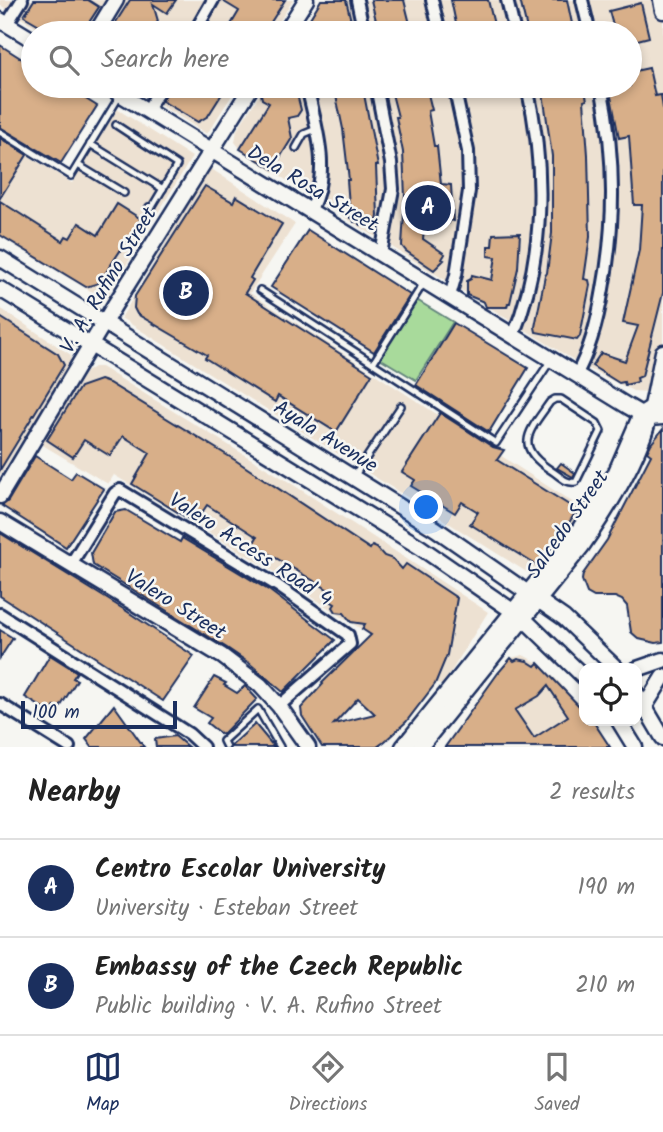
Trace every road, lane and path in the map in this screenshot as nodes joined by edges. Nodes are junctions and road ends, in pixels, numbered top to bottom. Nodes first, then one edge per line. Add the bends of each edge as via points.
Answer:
1 (22, 0) edge
2 (116, 0) edge
3 (214, 0) edge
4 (306, 0) edge
5 (356, 0) edge
6 (432, 0) edge
7 (507, 0) edge
8 (582, 0) edge
9 (661, 0) edge
10 (663, 11) edge
11 (103, 21) edge
12 (201, 21) edge
13 (293, 21) edge
14 (361, 21) edge
15 (437, 21) edge
16 (512, 21) edge
17 (587, 21) edge
18 (4, 22) edge
19 (21, 33) edge
20 (119, 98) edge
21 (128, 98) edge
22 (154, 98) edge
23 (245, 98) edge
24 (310, 98) edge
25 (378, 98) edge
26 (457, 98) edge
27 (529, 98) edge
28 (603, 98) edge
29 (147, 110) junction
30 (116, 125) dead end
31 (316, 129) junction
32 (0, 132) edge
33 (90, 144) junction
34 (296, 148) dead end
35 (212, 152) junction
36 (78, 165) junction
37 (163, 189) junction
38 (124, 193) dead end
39 (149, 208) dead end
40 (310, 211) junction
41 (381, 254) junction
42 (0, 258) edge
43 (425, 281) junction
44 (0, 289) edge
45 (260, 290) dead end
46 (450, 296) junction
47 (104, 323) junction
48 (513, 337) junction
49 (90, 345) junction
50 (663, 352) edge
51 (551, 360) junction
52 (373, 363) junction
53 (576, 376) junction
54 (401, 406) dead end
55 (653, 413) edge
56 (512, 416) junction
57 (521, 422) dead end
58 (531, 429) joint
59 (353, 478) junction
60 (0, 486) edge
61 (0, 496) edge
62 (0, 522) edge
63 (71, 564) junction
64 (534, 596) junction
65 (0, 614) edge
66 (518, 616) junction
67 (663, 660) edge
68 (611, 663) edge
69 (642, 666) edge
70 (579, 672) edge
71 (663, 677) edge
72 (642, 699) edge
73 (642, 702) edge
74 (0, 704) edge
75 (279, 706) junction
76 (622, 726) edge
77 (663, 738) edge
78 (422, 746) edge
79 (69, 747) edge
80 (203, 747) edge
81 (226, 747) edge
82 (280, 747) edge
83 (308, 747) edge
84 (403, 747) edge
85 (635, 747) edge

1 - 18 street
2 - 11 street
3 - 12 street
4 - 13 street
5 - 14 street
6 - 15 street
7 - 16 street
8 - 17 street
9 - 10 street
18 - 19 street
20 - 33 lane
21 - 29 street, Dela Rosa Street
22 - 29 street
23 - 35 street, V. A. Rufino Street
24 - 31 street
25 - 41 street via 393,189
26 - 46 street via 468,151 469,191
27 - 48 street via 538,143 539,219 535,262
28 - 53 street via 611,148 613,216 599,312
29 - 35 street, Dela Rosa Street
30 - 37 lane via 175,163 177,168
31 - 34 lane via 304,134
31 - 40 street via 323,167
32 - 36 lane via 71,176
33 - 36 lane
33 - 37 lane
35 - 40 street, Dela Rosa Street
35 - 47 street, V. A. Rufino Street
36 - 38 lane
37 - 39 lane
40 - 41 street, Dela Rosa Street
41 - 43 street, Dela Rosa Street
42 - 47 street, Ayala Avenue
43 - 46 street, Dela Rosa Street
43 - 52 lane
44 - 49 street
45 - 52 lane
46 - 48 street, Dela Rosa Street
47 - 49 street, V. A. Rufino Street
47 - 59 street, Ayala Avenue
48 - 51 street, Dela Rosa Street
49 - 60 street
49 - 61 street, V. A. Rufino Street
49 - 66 street via 420,547
50 - 55 street, Salcedo Street
51 - 53 street, Dela Rosa Street
51 - 56 lane
52 - 56 lane via 496,443
53 - 55 street, Dela Rosa Street
54 - 59 lane
55 - 64 street, Salcedo Street via 604,513
56 - 57 lane
58 - 58 lane via 550,402 561,399 601,431 586,466 576,482 570,483 531,457
59 - 64 street, Ayala Avenue
62 - 63 street, Valero Street
63 - 75 street, Valero Street via 222,656
63 - 75 street, Valero Access Road 4 via 120,490 278,586 351,639
64 - 66 street, Salcedo Street
64 - 68 street, Ayala Avenue
65 - 80 street
66 - 70 street
66 - 78 street
66 - 84 street
67 - 69 street
71 - 72 street
73 - 77 street
74 - 79 street
75 - 83 street, Valero Street
76 - 85 street
81 - 82 lane via 223,741 258,709

